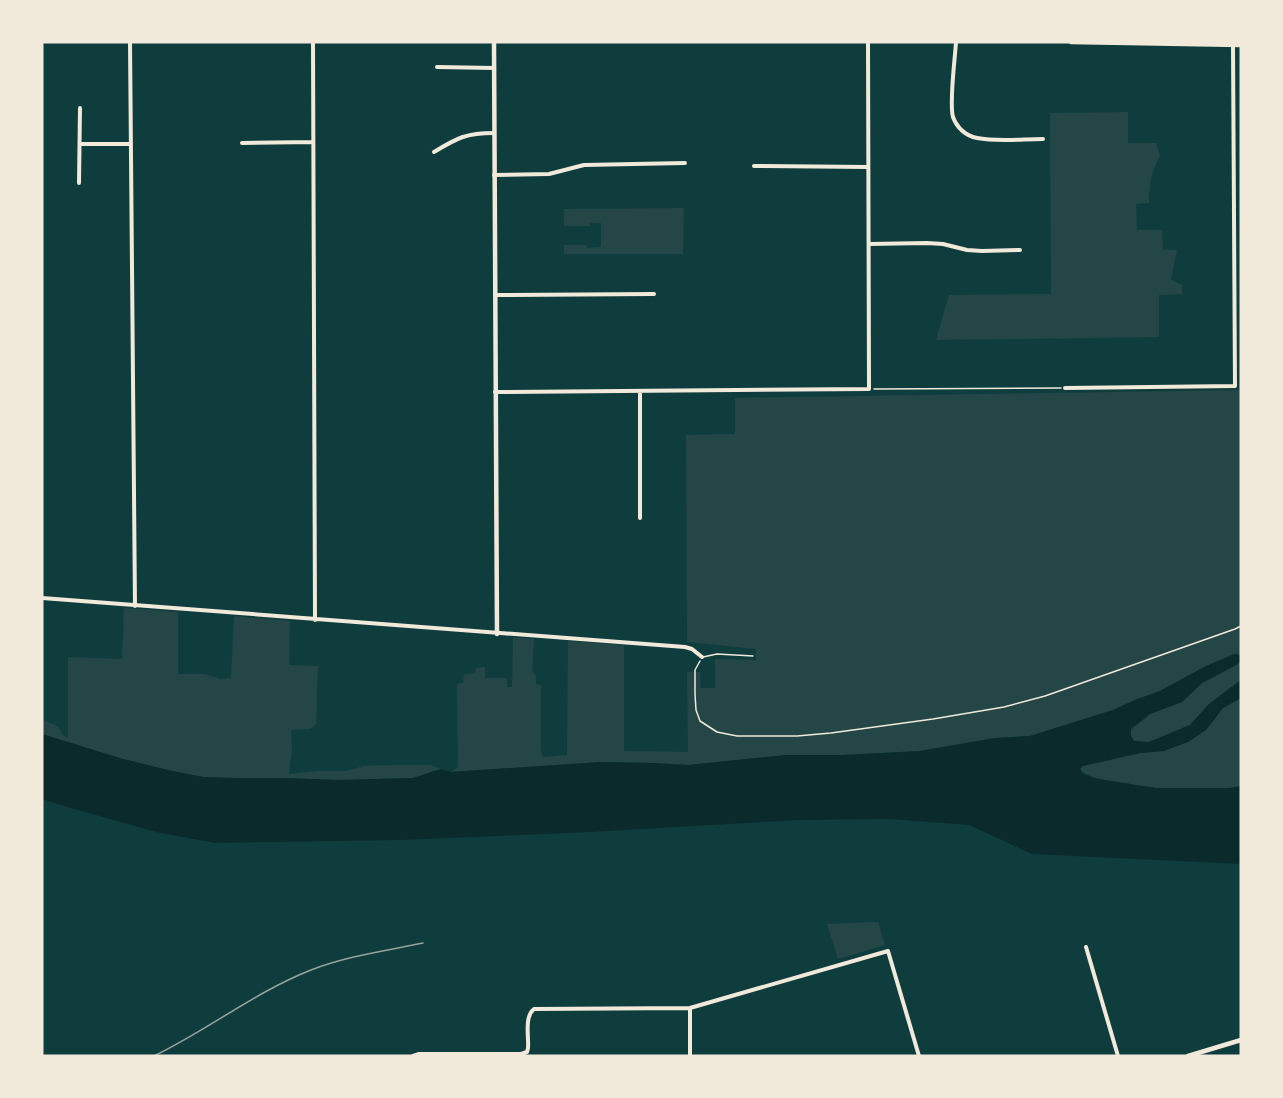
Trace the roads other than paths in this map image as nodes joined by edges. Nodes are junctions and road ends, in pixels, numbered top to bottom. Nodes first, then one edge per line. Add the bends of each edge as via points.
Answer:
1 (130, 42) edge
2 (313, 42) edge
3 (494, 42) edge
4 (868, 42) edge
5 (956, 42) edge
6 (1071, 42) edge
7 (1233, 45) junction
8 (1241, 45) edge
9 (437, 68) dead end
10 (494, 68) junction
11 (80, 108) dead end
12 (494, 133) junction
13 (1043, 139) dead end
14 (313, 142) junction
15 (242, 143) dead end
16 (80, 144) junction
17 (131, 144) junction
18 (434, 152) dead end
19 (685, 163) dead end
20 (754, 166) dead end
21 (868, 167) junction
22 (495, 175) junction
23 (80, 183) dead end
24 (868, 244) junction
25 (1020, 250) dead end
26 (654, 294) dead end
27 (495, 295) junction
28 (1065, 388) road end
29 (495, 392) junction
30 (640, 392) junction
31 (640, 518) dead end
32 (42, 598) edge
33 (135, 606) junction
34 (315, 620) junction
35 (497, 634) junction
36 (753, 656) dead end
37 (702, 657) joint
38 (1086, 947) dead end
39 (690, 1008) junction
40 (1241, 1040) edge
41 (413, 1056) edge
42 (690, 1056) edge
43 (919, 1056) edge
44 (1118, 1056) edge
45 (1188, 1056) edge

1 - 17 street
2 - 14 street
3 - 10 street
4 - 21 street
5 - 13 street via 951,107 953,118 964,133 988,140
6 - 7 street
7 - 8 street
7 - 28 street via 1235,386
9 - 10 street
10 - 12 street
11 - 16 street
12 - 18 street via 462,136
12 - 22 street
14 - 15 street
14 - 34 street
16 - 17 street
16 - 23 street
17 - 33 street
19 - 22 street via 584,165 549,174
20 - 21 street
21 - 24 street
22 - 27 street
24 - 25 street via 927,243 967,250
24 - 30 street via 869,389
26 - 27 street
27 - 29 street
29 - 30 street
29 - 35 street
30 - 31 street
32 - 33 street
33 - 34 street
34 - 35 street
35 - 37 street via 685,647
36 - 37 lane
38 - 44 street
39 - 41 street via 539,1009 530,1012 527,1052
39 - 42 street
39 - 43 street via 888,951
40 - 45 street

